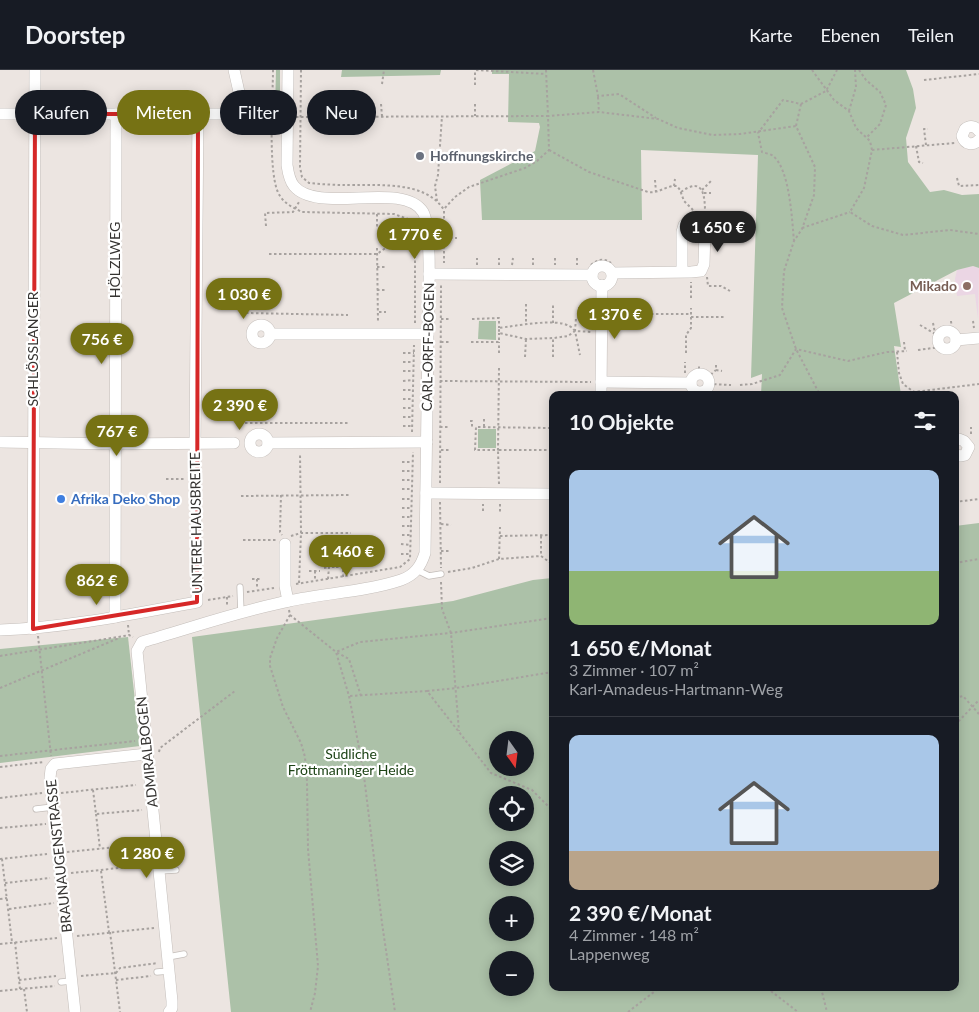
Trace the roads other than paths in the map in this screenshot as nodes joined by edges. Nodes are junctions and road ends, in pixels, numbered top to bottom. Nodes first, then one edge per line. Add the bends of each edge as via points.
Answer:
1 (35, 70) edge
2 (234, 70) edge
3 (288, 70) edge
4 (35, 90) edge
5 (0, 114) edge
6 (15, 114) edge
7 (107, 114) edge
8 (116, 114) joint
9 (210, 114) edge
10 (979, 131) edge
11 (35, 135) edge
12 (198, 135) edge
13 (979, 140) edge
14 (691, 272) junction
15 (612, 273) junction
16 (429, 274) junction
17 (592, 276) junction
18 (602, 286) junction
19 (953, 331) junction
20 (270, 334) dead end
21 (428, 334) junction
22 (979, 338) edge
23 (705, 380) edge
24 (601, 382) junction
25 (601, 391) edge
26 (959, 440) edge
27 (0, 442) edge
28 (33, 442) junction
29 (427, 442) junction
30 (234, 443) dead end
31 (268, 443) dead end
32 (115, 444) junction
33 (195, 444) junction
34 (974, 447) edge
35 (959, 456) edge
36 (426, 493) junction
37 (549, 494) edge
38 (282, 542) road end
39 (417, 570) junction
40 (441, 574) road end
41 (240, 587) dead end
42 (288, 601) junction
43 (240, 612) junction
44 (115, 617) junction
45 (35, 629) junction
46 (0, 630) edge
47 (147, 754) junction
48 (53, 807) junction
49 (36, 809) dead end
50 (156, 868) junction
51 (176, 870) dead end
52 (184, 954) dead end
53 (167, 963) junction
54 (156, 974) road end
55 (75, 1012) edge
56 (168, 1012) edge

1 - 4 street, SCHLÖSSLANGER
2 - 9 street via 244,114
3 - 16 street, CARL-ORFF-BOGEN via 287,165 294,186 303,193 322,198 390,198 412,202 424,213 428,226
5 - 6 street
7 - 8 street
8 - 32 street, HÖLZLWEG
10 - 13 street via 974,127 967,128 962,134 964,141 971,144
11 - 28 street, SCHLÖSSLANGER
12 - 33 street, UNTERE HAUSBREITE
14 - 14 street via 683,228 686,222 700,222 704,264
14 - 15 street
15 - 17 street via 602,266 594,270
15 - 18 street via 610,282
16 - 17 street
16 - 21 street, CARL-ORFF-BOGEN
17 - 18 street via 596,284
18 - 24 street
19 - 19 street via 952,348 946,350 938,339 943,332
19 - 22 street
20 - 21 street
21 - 29 street, CARL-ORFF-BOGEN
23 - 24 street
24 - 25 street
26 - 34 street
27 - 28 street
28 - 32 street
28 - 45 street, SCHLÖSSLANGER
29 - 31 street
29 - 36 street, CARL-ORFF-BOGEN
30 - 33 street
32 - 33 street
32 - 44 street, HÖLZLWEG
33 - 44 street, UNTERE HAUSBREITE via 197,602
34 - 35 street
36 - 37 street
36 - 39 street, CARL-ORFF-BOGEN via 425,553
38 - 42 street
39 - 40 lane via 429,576
39 - 42 street via 401,580
41 - 43 lane
42 - 43 street, ADMIRALBOGEN
43 - 47 street, ADMIRALBOGEN via 142,642 137,651
44 - 45 street
45 - 46 street
47 - 48 street, BRAUNAUGENSTRASSE via 53,766 50,773
47 - 50 street, ADMIRALBOGEN
48 - 49 lane
48 - 55 street, BRAUNAUGENSTRASSE via 64,875 68,981
50 - 51 lane
50 - 53 street, ADMIRALBOGEN
52 - 53 lane
53 - 54 lane
53 - 56 street, ADMIRALBOGEN via 172,1008

